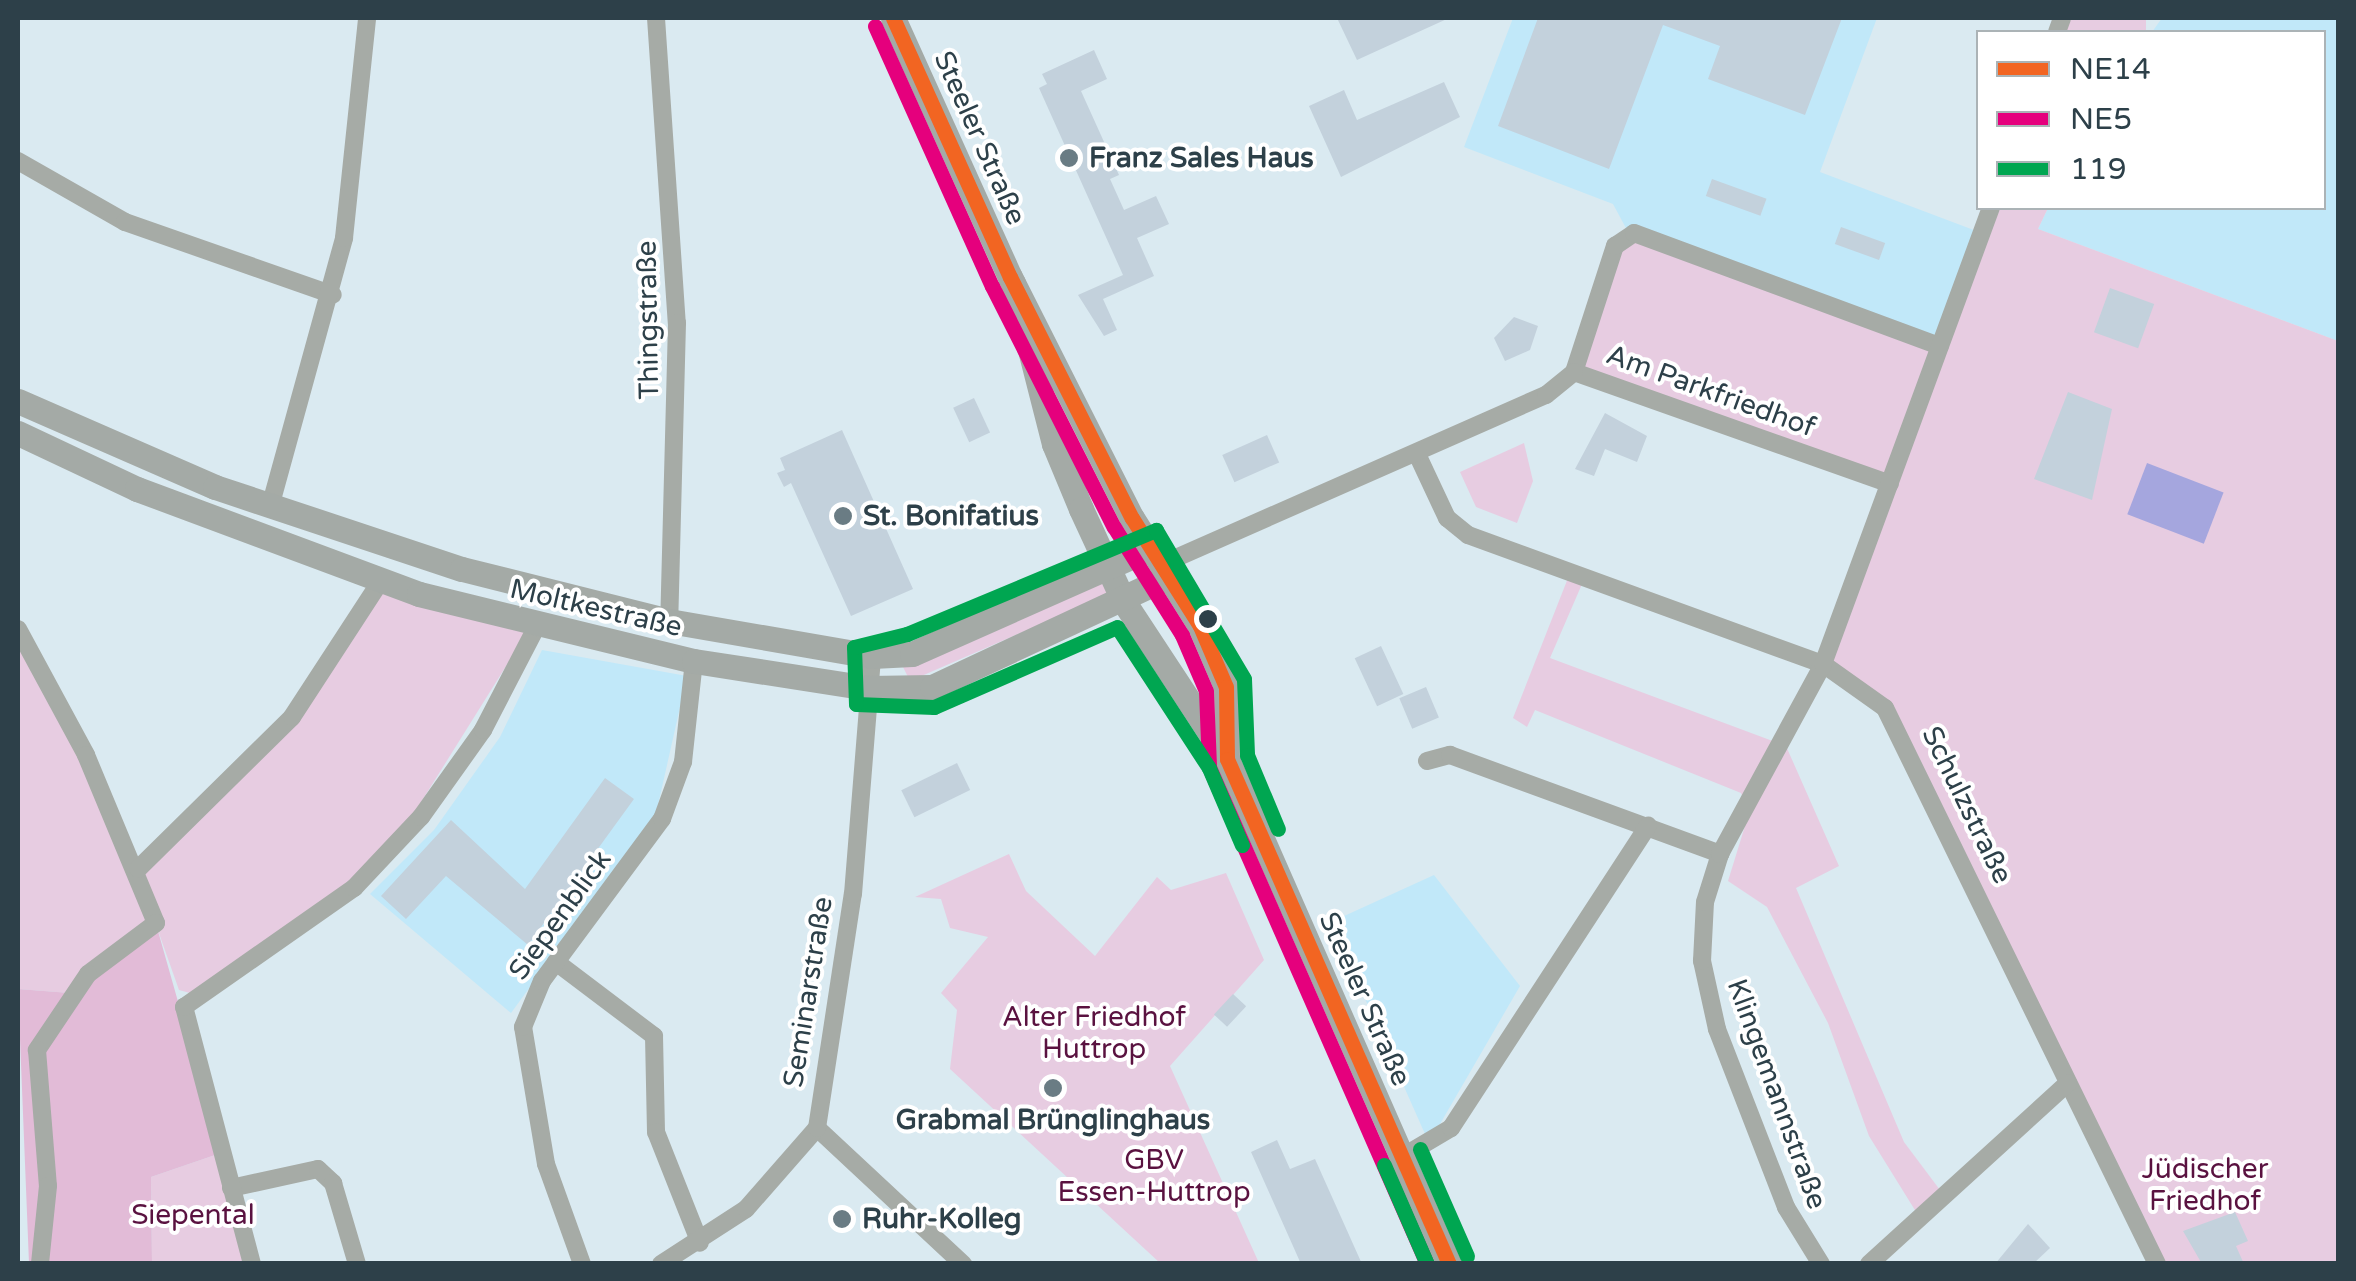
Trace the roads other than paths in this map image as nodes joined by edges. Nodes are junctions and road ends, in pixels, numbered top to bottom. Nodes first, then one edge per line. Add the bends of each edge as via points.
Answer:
1 (367, 18) edge
2 (656, 18) edge
3 (894, 18) edge
4 (18, 161) edge
5 (1991, 210) edge
6 (1013, 283) junction
7 (333, 295) junction
8 (1940, 346) junction
9 (1574, 372) junction
10 (18, 401) edge
11 (18, 433) edge
12 (1418, 454) junction
13 (1890, 484) junction
14 (270, 507) junction
15 (1159, 564) junction
16 (1107, 566) junction
17 (380, 582) junction
18 (1124, 602) junction
19 (669, 622) junction
20 (536, 626) junction
21 (18, 629) edge
22 (872, 656) junction
23 (694, 661) junction
24 (1823, 664) junction
25 (869, 688) junction
26 (1227, 759) junction
27 (1427, 760) dead end
28 (1648, 826) junction
29 (1720, 854) junction
30 (138, 869) junction
31 (556, 962) junction
32 (2068, 1083) junction
33 (817, 1128) junction
34 (1402, 1156) junction
35 (231, 1188) junction
36 (700, 1243) junction
37 (40, 1264) edge
38 (252, 1264) edge
39 (357, 1264) edge
40 (582, 1264) edge
41 (661, 1264) edge
42 (962, 1264) edge
43 (1448, 1264) edge
44 (1821, 1264) edge
45 (1869, 1264) edge
46 (2157, 1264) edge

1 - 7 street
2 - 19 street, Thingstraße via 678,324
3 - 6 street, Steeler Straße
4 - 7 street via 125,222
5 - 8 street
6 - 15 street, Steeler Straße
6 - 16 street, Steeler Straße via 1054,444
7 - 14 street
8 - 9 street, Am Parkfriedhof via 1634,233 1615,246
8 - 13 street
9 - 12 street via 1546,395
9 - 13 street, Am Parkfriedhof
10 - 14 street, Moltkestraße
11 - 17 street, Moltkestraße
12 - 15 street
12 - 24 street, Schulzstraße via 1448,518 1468,535
13 - 24 street
14 - 19 street, Moltkestraße
15 - 16 street, Moltkestraße
15 - 18 street, Moltkestraße
15 - 26 street, Steeler Straße via 1226,687
16 - 18 street, Steeler Straße
16 - 22 street, Moltkestraße via 912,654
17 - 20 street, Moltkestraße
17 - 30 street via 244,774
18 - 25 street, Moltkestraße via 932,687
18 - 26 street, Steeler Straße
19 - 22 street, Moltkestraße
20 - 23 street, Moltkestraße
20 - 35 street via 484,730 420,817 354,888 184,1007
21 - 30 street
22 - 25 street, Seminarstraße
23 - 25 street, Moltkestraße
23 - 31 street, Siepenblick via 683,762 662,818
24 - 29 street, Klingemannstraße
24 - 32 street, Schulzstraße via 1868,690 1910,745
25 - 33 street, Seminarstraße via 853,894
26 - 34 street, Steeler Straße
27 - 28 street via 1450,755
28 - 29 street
28 - 34 street via 1451,1128
29 - 44 street, Klingemannstraße via 1702,926 1705,986 1786,1208
30 - 37 street via 156,923 88,974 37,1050 48,1186
31 - 36 street via 654,1036 656,1132
31 - 40 street, Siepenblick via 528,1006 523,1039 546,1164
32 - 45 street
32 - 46 street, Schulzstraße
33 - 36 street, Seminarstraße via 776,1181
33 - 42 street
34 - 43 street, Steeler Straße
35 - 38 street
35 - 39 street via 318,1169 332,1183
36 - 41 street, Seminarstraße

